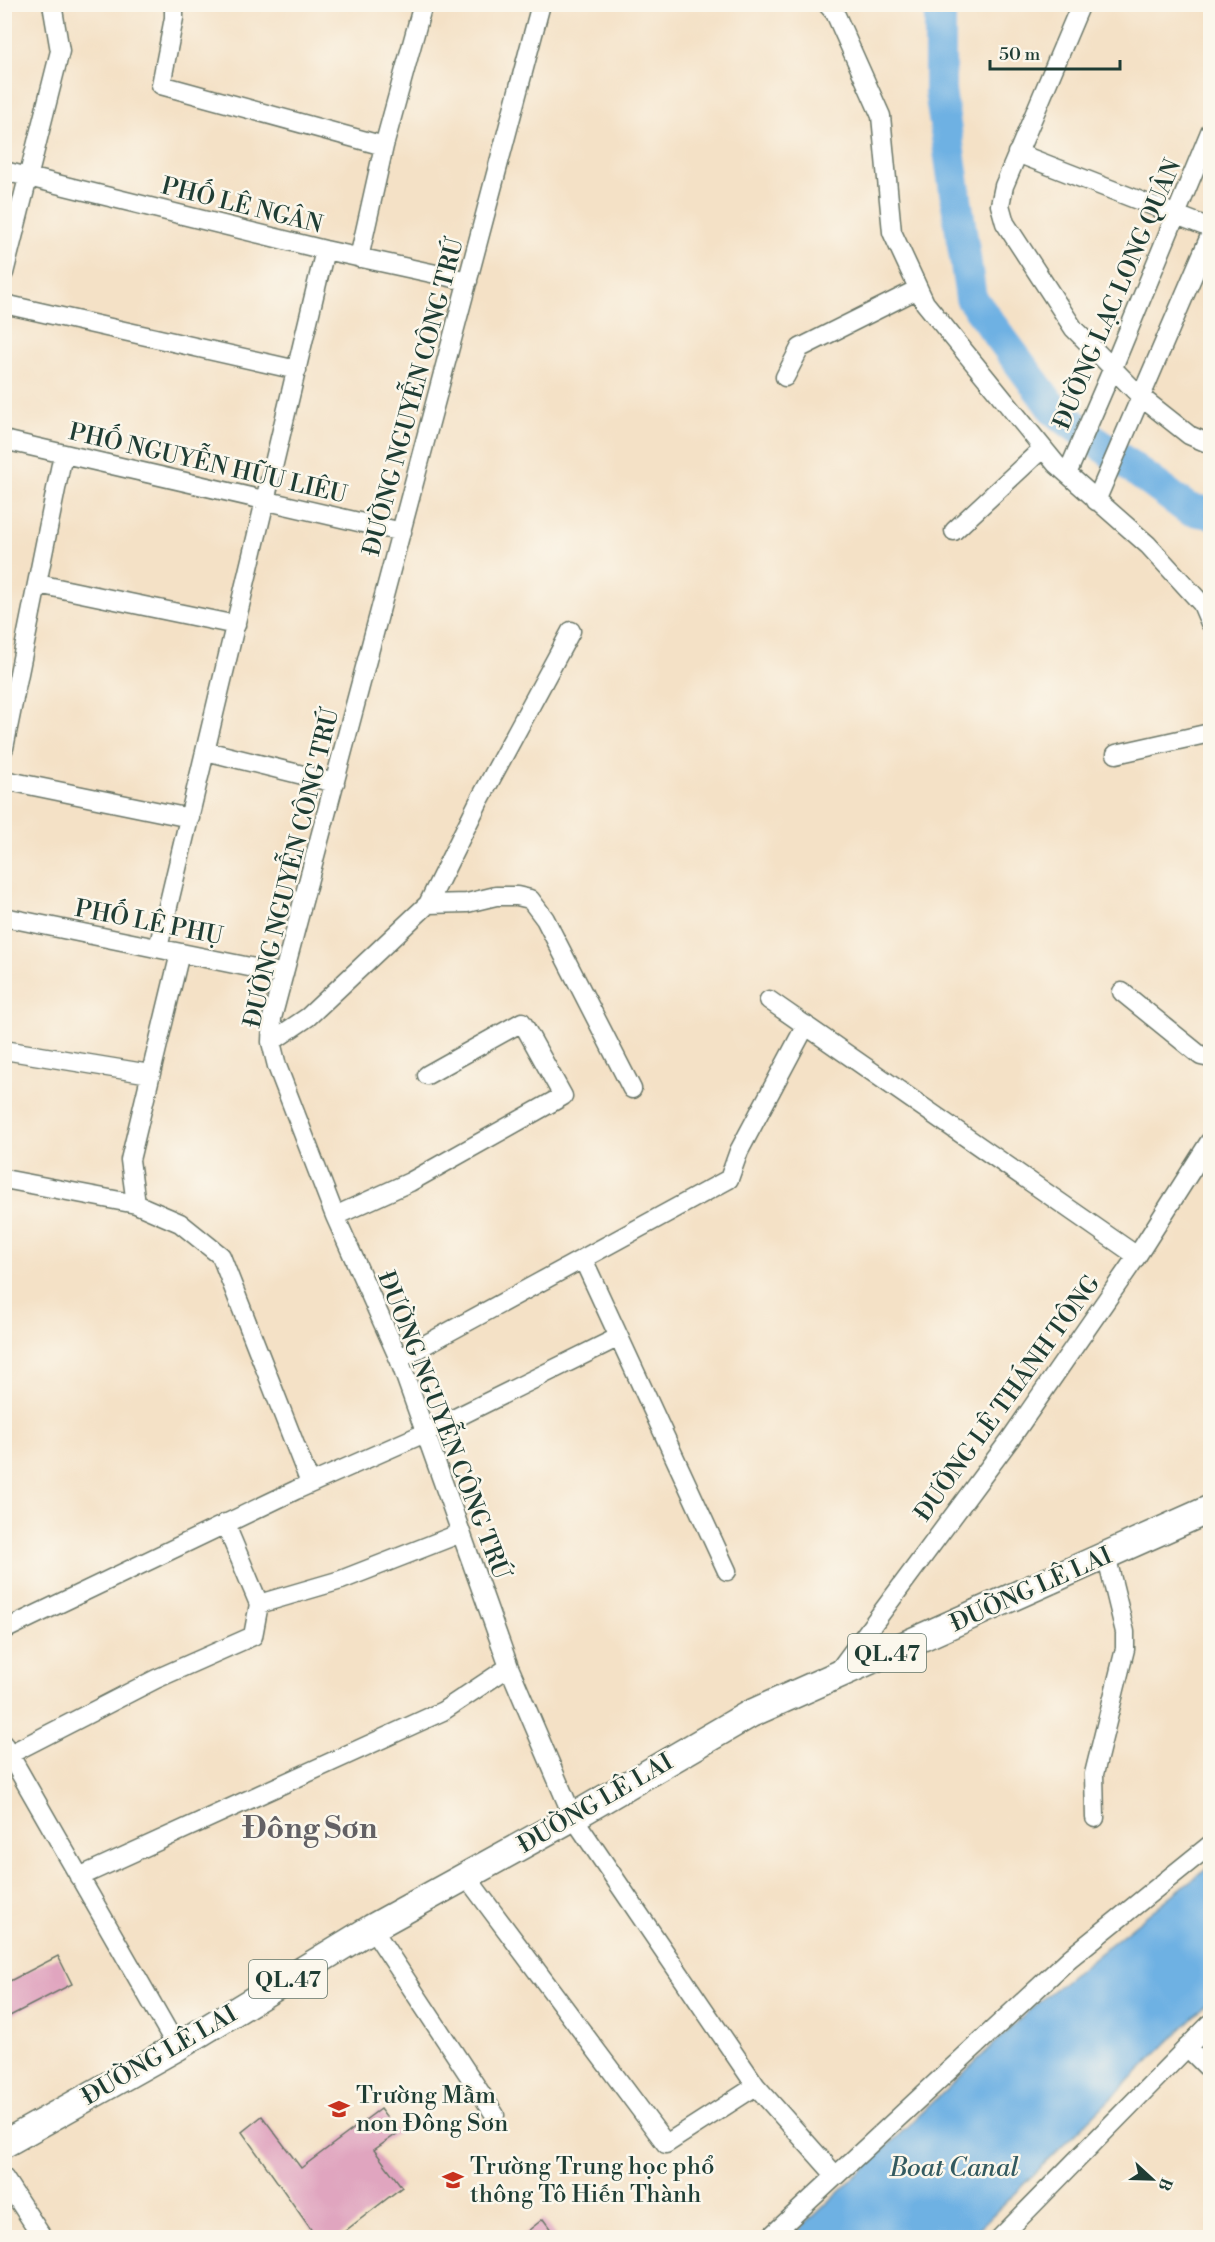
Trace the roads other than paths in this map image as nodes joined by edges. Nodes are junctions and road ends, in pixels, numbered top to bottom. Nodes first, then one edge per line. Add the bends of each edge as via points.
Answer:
1 (52, 4) edge
2 (174, 4) edge
3 (423, 4) edge
4 (541, 4) edge
5 (827, 4) edge
6 (1081, 4) edge
7 (1210, 132) edge
8 (384, 146) junction
9 (1017, 153) junction
10 (4, 171) edge
11 (29, 177) junction
12 (1176, 214) junction
13 (1210, 228) edge
14 (1210, 236) edge
15 (325, 250) junction
16 (359, 258) junction
17 (4, 273) edge
18 (468, 281) junction
19 (918, 288) junction
20 (4, 304) edge
21 (297, 370) junction
22 (1112, 370) junction
23 (785, 377) dead end
24 (1141, 397) junction
25 (4, 440) edge
26 (1210, 444) edge
27 (1043, 448) junction
28 (63, 454) junction
29 (1067, 474) junction
30 (265, 501) junction
31 (1096, 501) junction
32 (954, 531) dead end
33 (402, 532) junction
34 (38, 584) junction
35 (1210, 622) edge
36 (236, 625) junction
37 (571, 631) dead end
38 (1210, 733) edge
39 (4, 748) edge
40 (206, 751) junction
41 (1116, 754) dead end
42 (4, 780) edge
43 (335, 783) junction
44 (189, 818) junction
45 (428, 904) junction
46 (4, 917) edge
47 (159, 948) junction
48 (180, 953) junction
49 (284, 974) junction
50 (1122, 992) dead end
51 (769, 1000) dead end
52 (806, 1026) junction
53 (271, 1042) junction
54 (4, 1050) edge
55 (1210, 1059) edge
56 (150, 1074) junction
57 (427, 1075) dead end
58 (632, 1089) dead end
59 (1210, 1141) edge
60 (4, 1179) edge
61 (136, 1204) junction
62 (335, 1216) junction
63 (1137, 1256) junction
64 (583, 1259) junction
65 (619, 1337) junction
66 (399, 1359) junction
67 (424, 1433) junction
68 (310, 1483) junction
69 (1210, 1509) edge
70 (225, 1523) junction
71 (461, 1533) junction
72 (1106, 1556) junction
73 (727, 1571) dead end
74 (259, 1604) junction
75 (4, 1630) edge
76 (509, 1667) junction
77 (833, 1677) junction
78 (7, 1750) edge
79 (573, 1817) junction
80 (1095, 1818) dead end
81 (1210, 1845) edge
82 (466, 1876) junction
83 (79, 1877) junction
84 (372, 1928) junction
85 (1210, 2024) edge
86 (177, 2047) junction
87 (1187, 2047) junction
88 (1210, 2070) edge
89 (756, 2086) junction
90 (495, 2115) dead end
91 (4, 2144) edge
92 (835, 2175) junction
93 (4, 2178) edge
94 (43, 2238) edge
95 (769, 2238) edge
96 (1000, 2238) edge

1 - 11 street via 60,51
2 - 8 street via 161,85
3 - 8 street
4 - 18 street, ĐƯỜNG NGUYỄN CÔNG TRỨ
5 - 19 street via 835,13 881,116 892,232
6 - 9 street
7 - 12 street, ĐƯỜNG LẠC LONG QUÂN
8 - 16 street
9 - 12 street
9 - 22 street via 1000,205 1005,222 1074,329
10 - 11 street, PHỐ LÊ NGÂN
11 - 15 street, PHỐ LÊ NGÂN
11 - 17 street
12 - 13 street
12 - 22 street, ĐƯỜNG LẠC LONG QUÂN
14 - 24 street
15 - 16 street, PHỐ LÊ NGÂN
15 - 21 street
16 - 18 street, PHỐ LÊ NGÂN
18 - 33 street, ĐƯỜNG NGUYỄN CÔNG TRỨ
19 - 23 street via 800,348
19 - 27 street via 925,303
20 - 21 street
21 - 30 street
22 - 24 street
22 - 29 street, ĐƯỜNG LẠC LONG QUÂN
24 - 26 street via 1189,435
24 - 31 street
25 - 28 street, PHỐ NGUYỄN HỮU LIÊU
27 - 29 street
27 - 32 street
28 - 30 street, PHỐ NGUYỄN HỮU LIÊU
28 - 34 street
29 - 31 street
30 - 33 street, PHỐ NGUYỄN HỮU LIÊU
30 - 36 street
31 - 35 street via 1148,545 1202,604
33 - 43 street, ĐƯỜNG NGUYỄN CÔNG TRỨ
34 - 36 street
34 - 39 street
36 - 40 street
37 - 45 street
38 - 41 street
40 - 43 street
40 - 44 street
42 - 44 street
43 - 49 street, ĐƯỜNG NGUYỄN CÔNG TRỨ
44 - 47 street
45 - 53 street via 308,1017
45 - 58 street via 466,903 496,896 530,899 545,920
46 - 47 street, PHỐ LÊ PHỤ
47 - 48 street, PHỐ LÊ PHỤ
48 - 49 street, PHỐ LÊ PHỤ
48 - 56 street
49 - 53 street, ĐƯỜNG NGUYỄN CÔNG TRỨ via 272,1018
50 - 55 street via 1201,1056
51 - 52 street
52 - 63 street
52 - 64 street via 739,1151 729,1179
53 - 62 street, ĐƯỜNG NGUYỄN CÔNG TRỨ
54 - 56 street
56 - 61 street via 130,1160
57 - 62 street via 522,1022 563,1096 410,1182
59 - 63 street, ĐƯỜNG LÊ THÁNH TÔNG
60 - 61 street
61 - 68 street via 180,1223 221,1256
62 - 66 street, ĐƯỜNG NGUYỄN CÔNG TRỨ
63 - 77 street, ĐƯỜNG LÊ THÁNH TÔNG via 1011,1438
64 - 65 street
64 - 66 street
65 - 67 street
65 - 73 street
66 - 67 street, ĐƯỜNG NGUYỄN CÔNG TRỨ
67 - 68 street
67 - 71 street, ĐƯỜNG NGUYỄN CÔNG TRỨ
68 - 70 street
69 - 72 highway, ĐƯỜNG LÊ LAI / QL.47
70 - 74 street
70 - 75 street
71 - 74 street via 341,1580
71 - 76 street, ĐƯỜNG NGUYỄN CÔNG TRỨ
72 - 77 highway, ĐƯỜNG LÊ LAI / QL.47
72 - 80 street via 1125,1632 1125,1648 1094,1774
74 - 78 street via 253,1636
76 - 79 street, ĐƯỜNG NGUYỄN CÔNG TRỨ
76 - 83 street via 442,1711
77 - 79 highway, ĐƯỜNG LÊ LAI / QL.47 via 750,1714
78 - 83 street
79 - 82 highway, ĐƯỜNG LÊ LAI / QL.47
79 - 89 street, ĐƯỜNG NGUYỄN CÔNG TRỨ
81 - 92 street via 1070,1958
82 - 84 highway, ĐƯỜNG LÊ LAI / QL.47
82 - 89 street via 666,2144
83 - 86 street
84 - 86 highway, ĐƯỜNG LÊ LAI / QL.47
84 - 90 street
85 - 87 street
86 - 91 highway, ĐƯỜNG LÊ LAI / QL.47
87 - 88 street
87 - 96 street
89 - 92 street, ĐƯỜNG NGUYỄN CÔNG TRỨ
92 - 95 street
93 - 94 street

